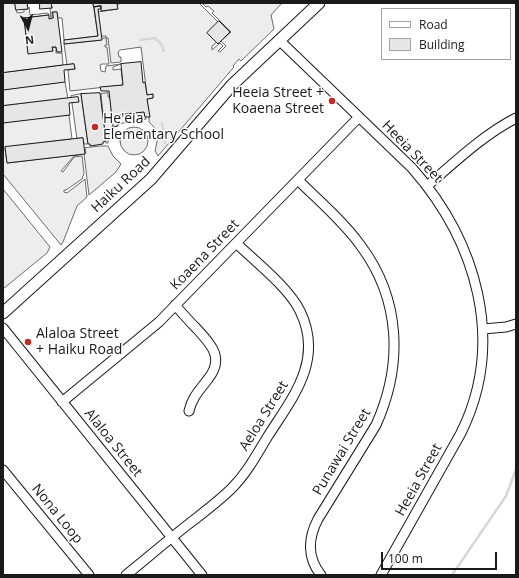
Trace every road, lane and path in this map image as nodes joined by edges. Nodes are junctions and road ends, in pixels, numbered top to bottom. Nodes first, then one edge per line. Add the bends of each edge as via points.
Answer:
1 (319, 3) edge
2 (279, 40) junction
3 (359, 117) junction
4 (516, 118) edge
5 (298, 180) junction
6 (427, 186) junction
7 (236, 243) junction
8 (175, 305) junction
9 (3, 313) edge
10 (516, 324) edge
11 (3, 328) edge
12 (483, 329) junction
13 (62, 402) junction
14 (189, 411) dead end
15 (3, 470) edge
16 (172, 538) junction
17 (89, 575) edge
18 (126, 575) edge
19 (202, 575) edge
20 (321, 575) edge
21 (381, 575) edge

1 - 2 main road, Haiku Road
2 - 3 street, Heeia Street
2 - 9 main road, Haiku Road via 232,85 151,179
3 - 5 street, Koaena Street
3 - 6 street, Heeia Street
4 - 6 street via 482,140
5 - 7 street, Koaena Street
5 - 20 street, Punawai Street via 369,256 386,293 395,347 393,374 382,413 312,533 311,555
6 - 12 street, Heeia Street via 451,223 465,253 477,289
7 - 8 street, Koaena Street
7 - 16 street, Aeloa Street via 283,288 298,307 308,340 308,360 296,392 239,480 224,496
8 - 13 street, Koaena Street via 142,336
8 - 14 street via 211,344 215,357 215,367 195,395
10 - 12 street
11 - 13 street, Alaloa Street
12 - 21 street, Heeia Street via 481,376 469,417
13 - 16 street, Alaloa Street
15 - 17 street, Nona Loop
16 - 18 street, Aeloa Street
16 - 19 street, Alaloa Street

